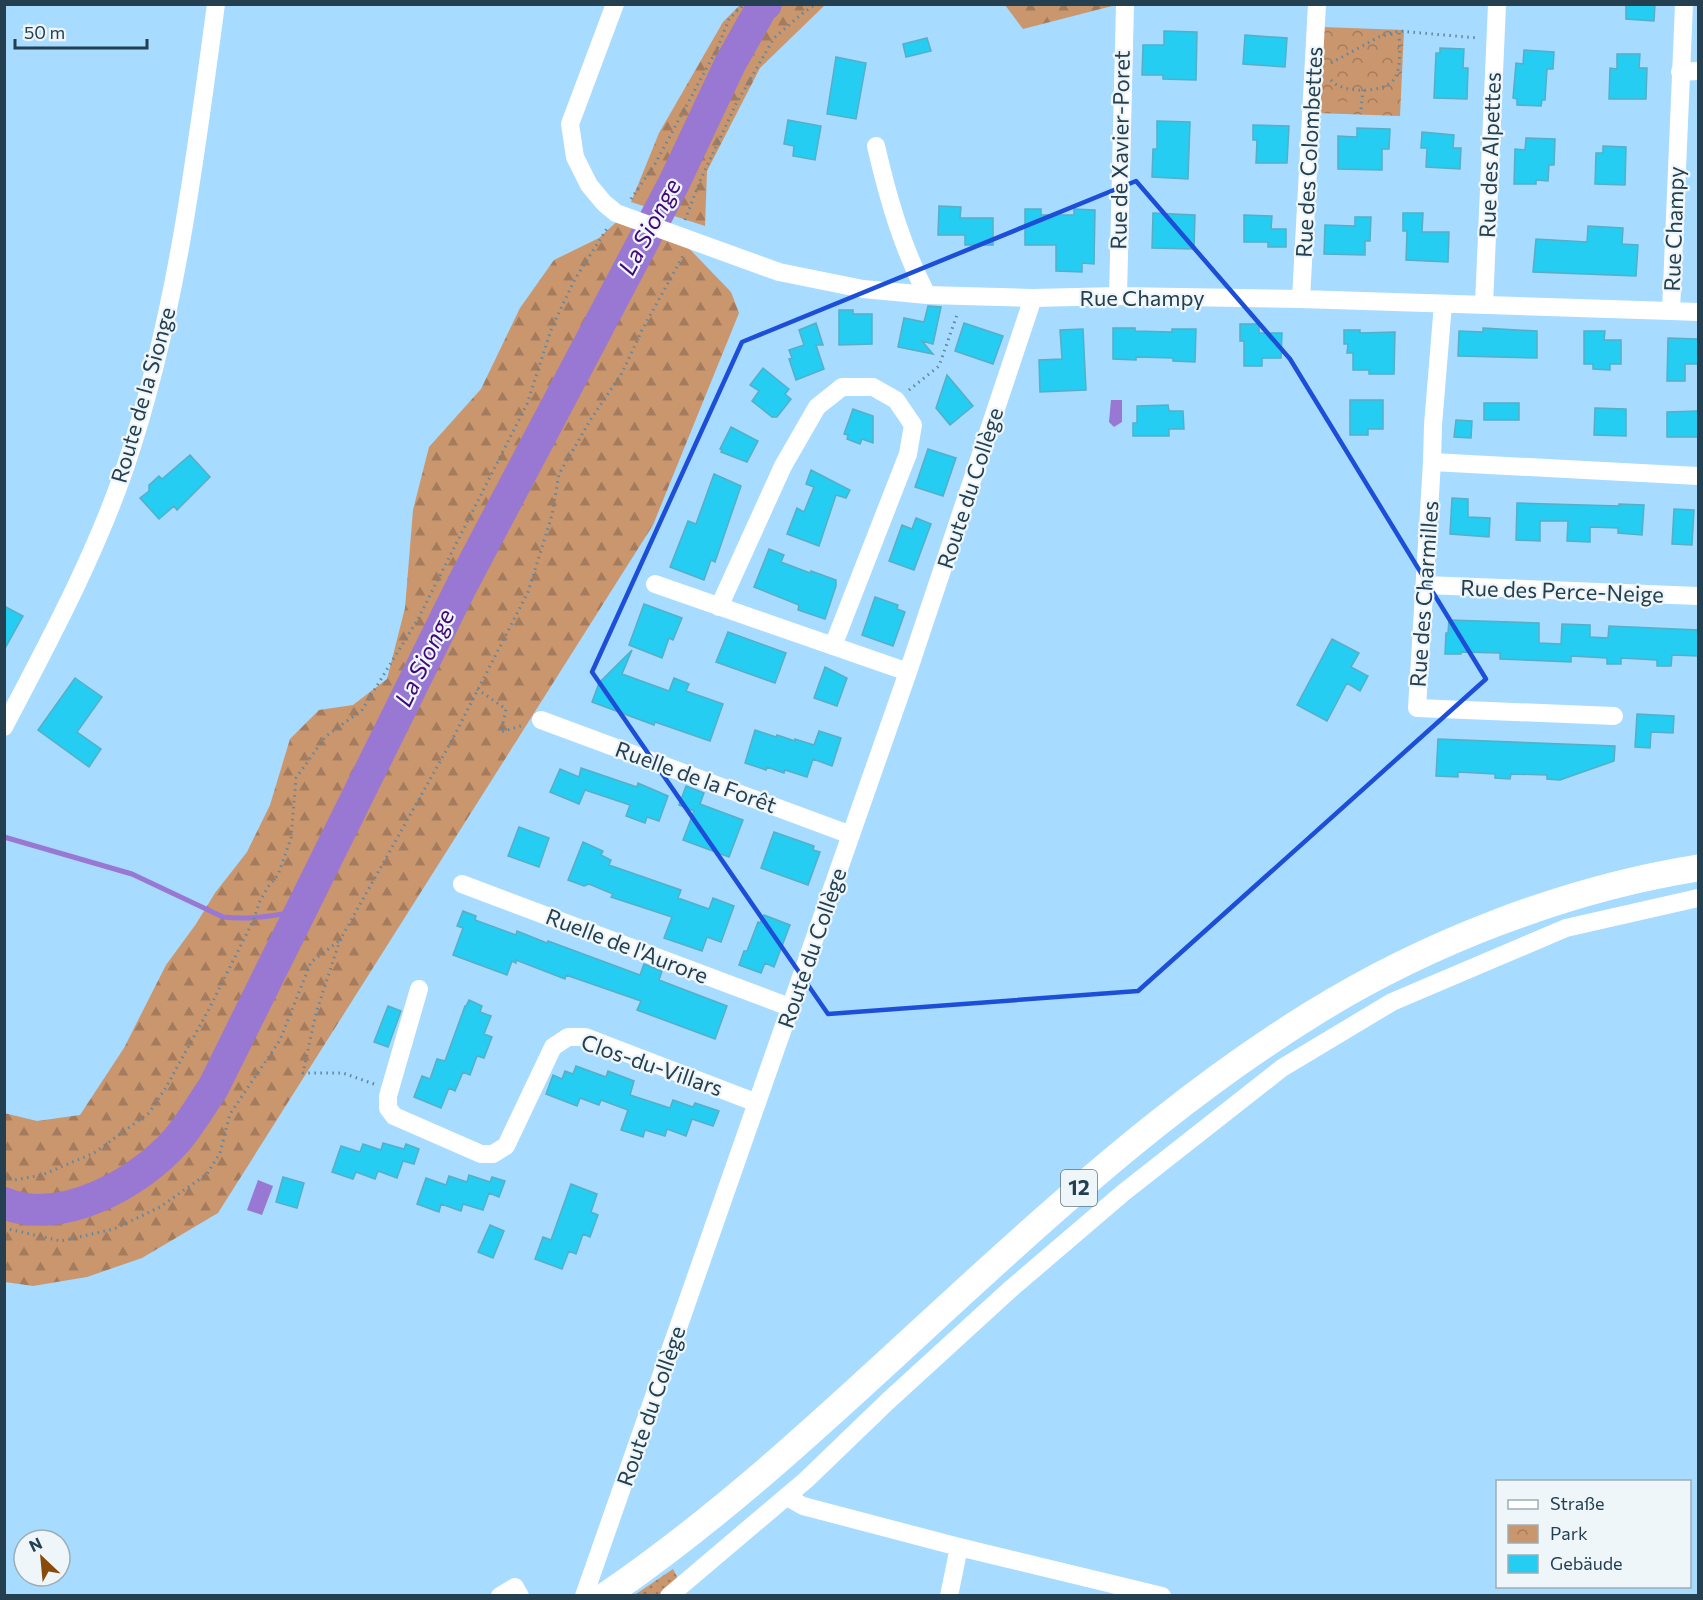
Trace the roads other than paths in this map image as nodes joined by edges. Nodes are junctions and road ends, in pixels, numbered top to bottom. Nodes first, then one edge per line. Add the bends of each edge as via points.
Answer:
1 (216, 4) edge
2 (615, 4) edge
3 (1125, 4) edge
4 (1317, 4) edge
5 (1497, 4) edge
6 (1684, 4) edge
7 (1698, 71) edge
8 (1680, 72) junction
9 (876, 146) dead end
10 (927, 295) junction
11 (1118, 296) junction
12 (1033, 298) junction
13 (1301, 299) junction
14 (1443, 304) junction
15 (1484, 305) junction
16 (1671, 311) junction
17 (1698, 312) edge
18 (1432, 462) junction
19 (1698, 476) edge
20 (655, 584) dead end
21 (1426, 585) junction
22 (1698, 596) edge
23 (719, 607) junction
24 (833, 645) junction
25 (908, 672) junction
26 (1614, 716) dead end
27 (541, 720) road end
28 (4, 727) edge
29 (851, 835) junction
30 (1698, 868) edge
31 (462, 884) dead end
32 (1698, 898) edge
33 (419, 989) dead end
34 (792, 1008) junction
35 (757, 1103) junction
36 (787, 1497) junction
37 (959, 1547) junction
38 (500, 1596) edge
39 (520, 1596) edge
40 (584, 1596) edge
41 (605, 1596) edge
42 (669, 1596) edge
43 (949, 1596) edge
44 (1162, 1596) edge

1 - 28 street, Route de la Sionge via 183,228 159,352 143,410 96,540 64,612
2 - 10 street, Rue Champy via 570,124 575,157 589,185 604,203 779,272 863,290
3 - 11 street, Rue de Xavier-Poret
4 - 13 street, Rue des Colombettes via 1318,69
5 - 15 street, Rue des Alpettes
6 - 8 street, Rue Champy
7 - 8 street
8 - 16 street, Rue Champy
9 - 10 street via 896,222
10 - 12 street, Rue Champy
11 - 12 street, Rue Champy
11 - 13 street, Rue Champy
12 - 25 street, Route du Collège
13 - 14 street, Rue Champy
14 - 15 street, Rue Champy
14 - 18 street, Rue des Charmilles
15 - 16 street, Rue Champy
16 - 17 street
18 - 19 street
18 - 21 street, Rue des Charmilles
20 - 23 street
21 - 22 street, Rue des Perce-Neige
21 - 26 street, Rue des Charmilles via 1417,708
23 - 24 street
23 - 24 street via 783,466 817,407 842,387 873,387 896,400 913,425 908,454
24 - 25 street
25 - 29 street, Route du Collège
27 - 29 street, Ruelle de la Forêt
29 - 34 street, Route du Collège
30 - 41 highway, 12 via 1565,899 1507,920 1445,945 1313,1013 1146,1132 1019,1241 769,1468 664,1554
31 - 34 street, Ruelle de l'Aurore
32 - 36 street via 1566,928 1392,1002 1282,1068 1123,1193 1013,1287
33 - 35 street, Clos-du-Villars via 388,1108 394,1116 481,1155 493,1154 506,1146 553,1047 568,1037 585,1037
34 - 35 street, Route du Collège
35 - 40 street, Route du Collège
36 - 37 street via 802,1506
36 - 42 street
37 - 43 street
37 - 44 street
38 - 39 street via 515,1587

